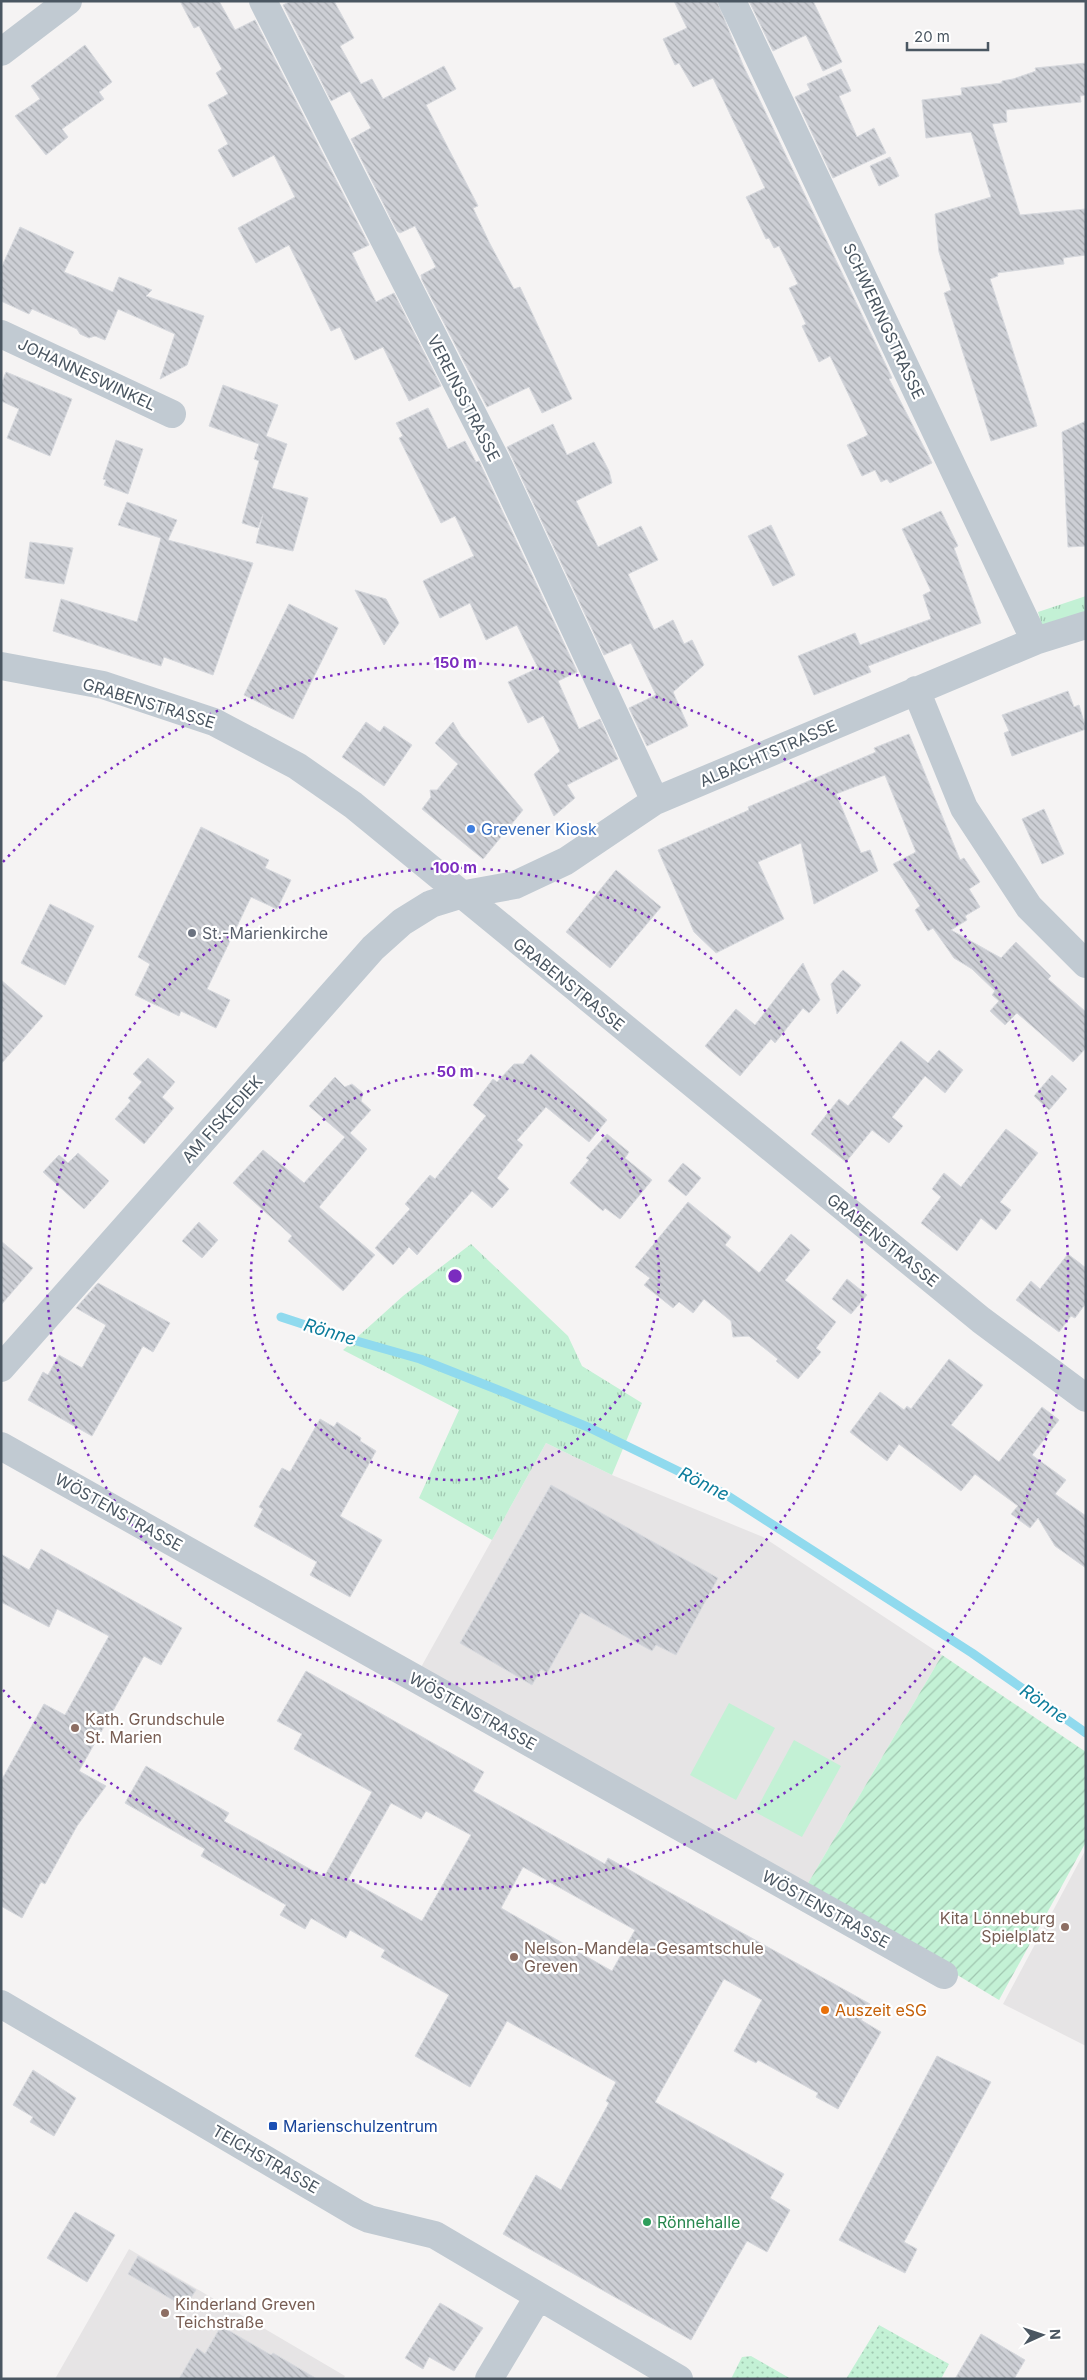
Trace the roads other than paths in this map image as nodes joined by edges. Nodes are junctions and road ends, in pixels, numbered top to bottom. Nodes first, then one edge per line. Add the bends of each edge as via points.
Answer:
1 (68, 1) edge
2 (263, 1) edge
3 (732, 1) edge
4 (1, 52) edge
5 (1, 334) edge
6 (172, 414) dead end
7 (1086, 625) edge
8 (1035, 641) junction
9 (1, 666) edge
10 (916, 690) junction
11 (655, 801) junction
12 (460, 895) junction
13 (1086, 964) edge
14 (1, 1368) edge
15 (1086, 1398) edge
16 (1, 1446) edge
17 (944, 1975) dead end
18 (1, 2004) edge
19 (538, 2297) junction
20 (489, 2379) edge
21 (679, 2379) edge

1 - 4 street
2 - 11 street, VEREINSSTRASSE via 496,460
3 - 8 street, SCHWERINGSTRASSE
5 - 6 street, JOHANNESWINKEL
7 - 8 street, ALBACHTSTRASSE
8 - 10 street, ALBACHTSTRASSE
9 - 12 street, GRABENSTRASSE via 102,686 214,722 297,766 353,806
10 - 11 street, ALBACHTSTRASSE
10 - 13 street via 964,808 1029,907
11 - 12 street, ALBACHTSTRASSE via 557,865 515,885
12 - 14 street, AM FISKEDIEK via 431,904 402,922 373,948
12 - 15 street, GRABENSTRASSE via 966,1308
16 - 17 street, WÖSTENSTRASSE
18 - 19 street, TEICHSTRASSE via 358,2214 435,2235
19 - 20 street
19 - 21 street, TEICHSTRASSE

